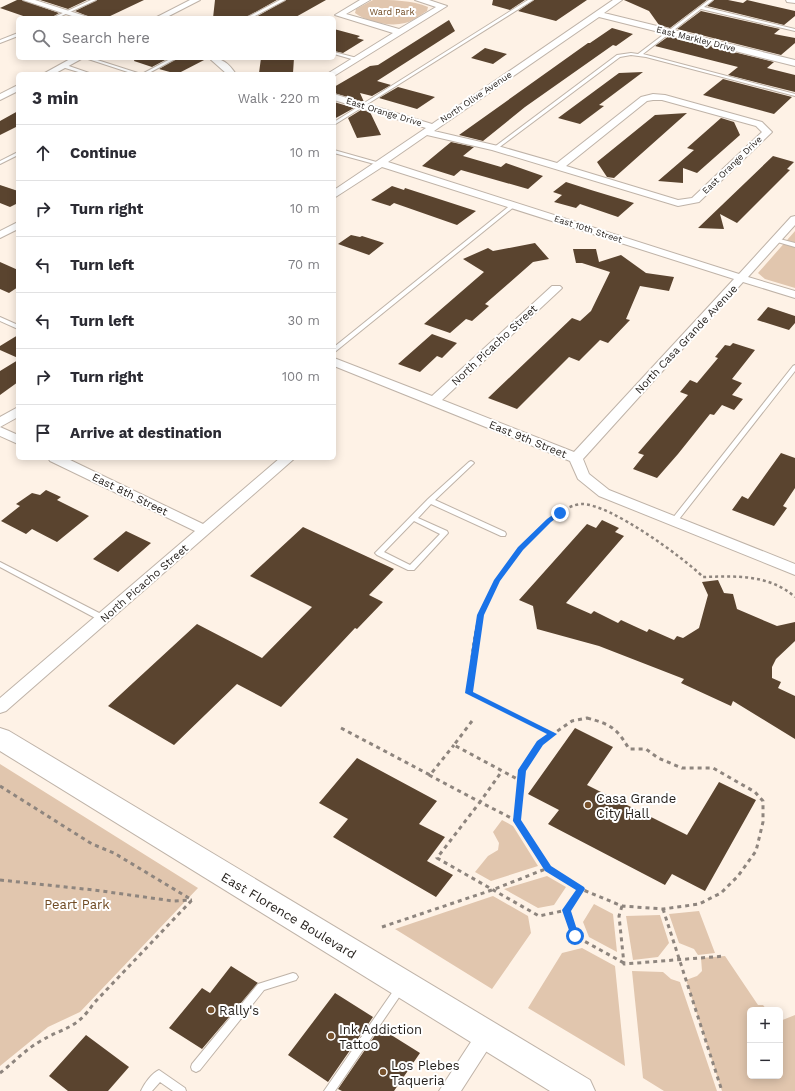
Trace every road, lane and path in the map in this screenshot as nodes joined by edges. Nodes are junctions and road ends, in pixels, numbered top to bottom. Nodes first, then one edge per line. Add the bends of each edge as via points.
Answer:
1 (27, 0) edge
2 (94, 0) edge
3 (196, 0) edge
4 (283, 0) edge
5 (366, 0) edge
6 (419, 0) edge
7 (531, 0) edge
8 (618, 0) edge
9 (712, 0) edge
10 (790, 0) edge
11 (795, 1) edge
12 (701, 8) junction
13 (67, 12) junction
14 (598, 14) junction
15 (58, 16) edge
16 (80, 16) edge
17 (163, 16) edge
18 (252, 16) edge
19 (795, 30) edge
20 (399, 32) junction
21 (669, 32) junction
22 (16, 35) edge
23 (0, 36) edge
24 (8, 39) junction
25 (0, 42) edge
26 (336, 54) edge
27 (639, 55) junction
28 (356, 59) junction
29 (75, 60) edge
30 (94, 60) edge
31 (171, 60) edge
32 (216, 60) edge
33 (795, 63) edge
34 (64, 66) junction
35 (51, 72) edge
36 (84, 72) edge
37 (132, 72) edge
38 (148, 72) edge
39 (230, 72) edge
40 (334, 72) edge
41 (16, 89) edge
42 (2, 94) edge
43 (795, 94) edge
44 (16, 97) edge
45 (336, 98) edge
46 (364, 106) junction
47 (336, 123) edge
48 (430, 129) junction
49 (495, 148) junction
50 (336, 151) edge
51 (16, 154) edge
52 (9, 158) junction
53 (16, 160) edge
54 (0, 163) edge
55 (379, 163) junction
56 (559, 167) junction
57 (336, 194) edge
58 (513, 205) junction
59 (795, 218) edge
60 (16, 225) edge
61 (2, 232) edge
62 (16, 236) edge
63 (776, 240) junction
64 (795, 245) edge
65 (741, 278) junction
66 (556, 288) dead end
67 (795, 295) edge
68 (0, 319) edge
69 (16, 326) edge
70 (336, 348) edge
71 (336, 363) edge
72 (795, 367) edge
73 (433, 402) junction
74 (16, 412) edge
75 (0, 423) edge
76 (0, 431) edge
77 (16, 439) edge
78 (576, 458) junction
79 (59, 460) edge
80 (286, 460) edge
81 (471, 463) dead end
82 (430, 501) junction
83 (413, 518) junction
84 (674, 521) junction
85 (204, 530) junction
86 (504, 534) dead end
87 (0, 564) edge
88 (793, 566) edge
89 (795, 597) edge
90 (102, 618) junction
91 (0, 707) edge
92 (472, 721) dead end
93 (341, 728) dead end
94 (553, 734) junction
95 (0, 738) edge
96 (454, 745) junction
97 (502, 771) junction
98 (429, 774) junction
99 (521, 781) junction
100 (0, 786) edge
101 (480, 802) junction
102 (516, 821) junction
103 (548, 868) junction
104 (0, 880) edge
105 (581, 889) junction
106 (492, 890) junction
107 (192, 900) junction
108 (622, 906) junction
109 (663, 909) junction
110 (567, 910) junction
111 (382, 927) dead end
112 (725, 956) dead end
113 (680, 960) junction
114 (624, 964) junction
115 (293, 977) dead end
116 (403, 984) junction
117 (487, 1035) junction
118 (196, 1067) dead end
119 (0, 1073) edge
120 (146, 1091) edge
121 (181, 1091) edge
122 (329, 1091) edge
123 (449, 1091) edge
124 (579, 1091) edge
125 (722, 1091) edge

1 - 13 street
2 - 13 lane
3 - 17 street
4 - 18 lane
5 - 20 street via 339,16
6 - 20 street via 443,6
7 - 46 lane
8 - 14 street, North Olive Avenue
9 - 12 lane
10 - 11 street
12 - 19 lane
12 - 21 lane
13 - 15 lane
13 - 16 street
14 - 21 street, East Markley Drive
14 - 48 street, North Olive Avenue
20 - 28 street
21 - 27 lane
21 - 33 street, East Markley Drive
22 - 24 lane
23 - 24 lane
24 - 25 lane
26 - 28 lane
27 - 43 lane
27 - 49 lane via 619,56
28 - 40 street
29 - 34 street
30 - 37 lane
31 - 38 lane
32 - 39 street
34 - 35 street
34 - 36 lane
41 - 42 street
42 - 44 street
45 - 46 street, East Orange Drive
46 - 47 lane
46 - 48 street, East Orange Drive
48 - 49 street, East Orange Drive
48 - 55 street, North Olive Avenue
49 - 56 street, East Orange Drive
50 - 55 lane
51 - 52 lane
52 - 53 lane
52 - 54 lane
55 - 57 street, North Olive Avenue
55 - 58 street, East 10th Street
56 - 56 street, East Orange Drive via 678,203 695,200 767,132 759,124 662,96 653,96 644,98
58 - 65 street, East 10th Street
58 - 70 lane
59 - 63 street, North Casa Grande Avenue
60 - 61 street
61 - 62 street
63 - 64 lane
63 - 65 street, North Casa Grande Avenue
65 - 67 street, East 10th Street
65 - 78 street, North Casa Grande Avenue
66 - 73 street, North Picacho Street
68 - 69 lane
71 - 73 street, East 9th Street
72 - 84 lane
73 - 78 street, East 9th Street
74 - 75 street
76 - 77 street
78 - 84 street, East 9th Street via 582,476 604,493
79 - 85 street, East 8th Street
80 - 85 street, North Picacho Street
81 - 82 lane
82 - 83 lane
82 - 86 lane
83 - 83 lane via 445,532 411,568 379,553
84 - 88 street, East 9th Street
85 - 90 street, North Picacho Street
87 - 90 lane
89 - 94 path via 788,589 773,581 721,576 703,577 679,555 627,524 590,506 571,506 549,521 521,549 498,580 480,615 469,693
90 - 91 street, North Picacho Street
92 - 96 path
93 - 98 path
94 - 99 path via 540,743 522,770
94 - 109 path via 572,721 587,718 602,722 620,733 629,749 646,749 658,758 682,768 713,768 755,792 763,801 763,822 756,851 738,876 721,893 699,904
95 - 116 main road, East Florence Boulevard
96 - 97 path
96 - 98 path
97 - 99 path
97 - 101 path
98 - 101 path
99 - 102 path
100 - 107 path via 92,844 114,853
101 - 102 path
101 - 106 path via 437,858
102 - 103 path
103 - 105 path
103 - 106 path
104 - 107 path via 173,901
105 - 108 path
105 - 110 path
106 - 110 path via 539,916
106 - 111 path
107 - 119 path via 76,1025 40,1042
108 - 109 path
108 - 114 path via 619,916
109 - 113 path
110 - 114 path via 575,936
112 - 113 path
113 - 114 path
113 - 125 path
115 - 118 lane via 261,987
116 - 117 main road, East Florence Boulevard
116 - 122 lane
117 - 123 street
117 - 124 main road, East Florence Boulevard
120 - 121 lane via 159,1075

